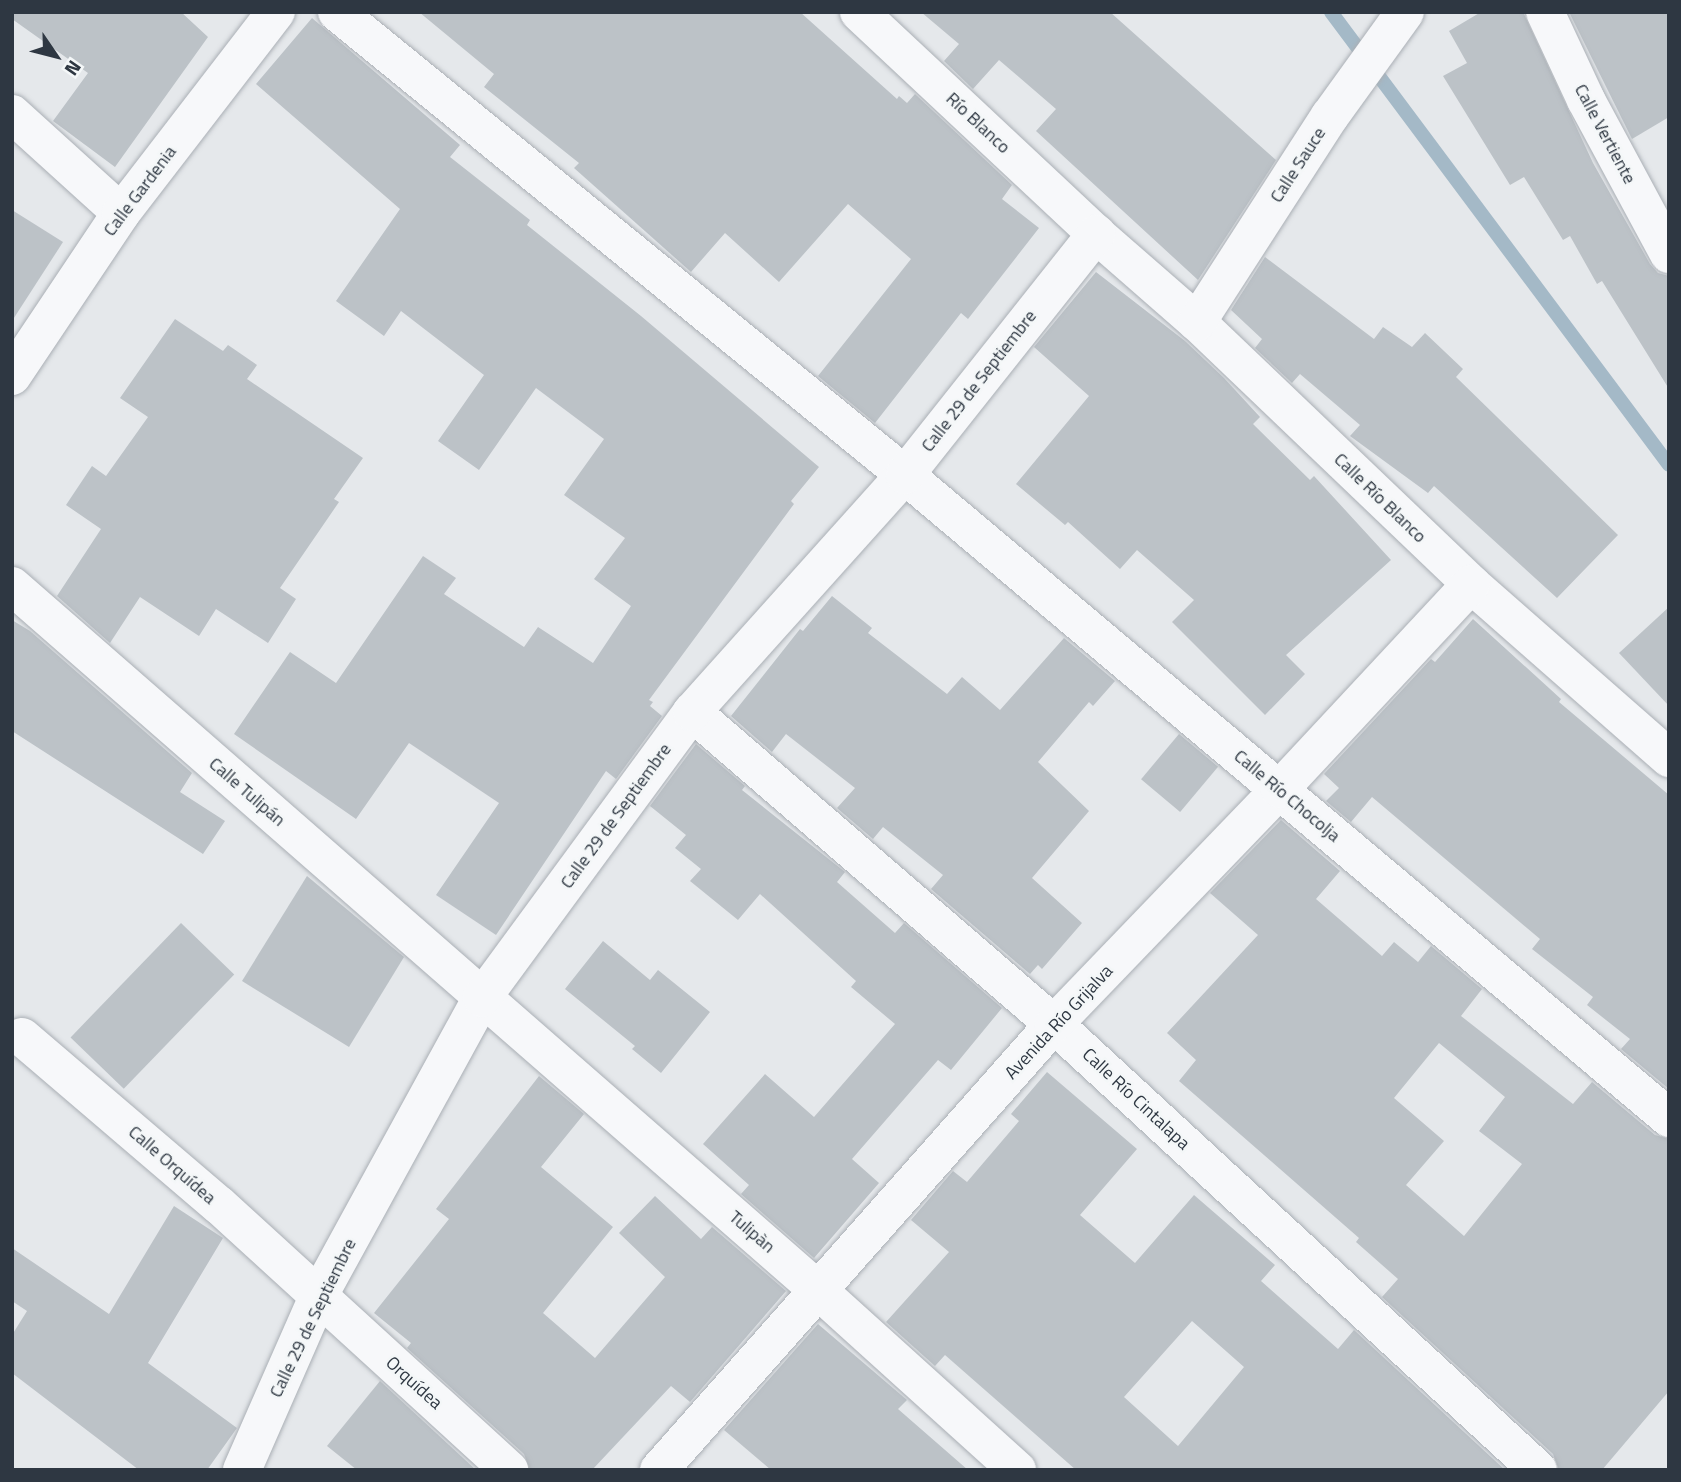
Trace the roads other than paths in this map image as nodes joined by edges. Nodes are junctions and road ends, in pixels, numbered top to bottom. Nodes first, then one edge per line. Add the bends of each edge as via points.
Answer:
1 (276, 12) edge
2 (337, 12) edge
3 (859, 12) edge
4 (1545, 12) edge
5 (1405, 13) edge
6 (12, 114) edge
7 (121, 213) junction
8 (1096, 234) junction
9 (1669, 254) edge
10 (1197, 322) junction
11 (12, 376) edge
12 (905, 475) junction
13 (1471, 584) junction
14 (12, 586) edge
15 (692, 712) junction
16 (1669, 758) edge
17 (1280, 789) junction
18 (482, 998) junction
19 (1054, 1024) junction
20 (22, 1037) dead end
21 (1669, 1118) edge
22 (819, 1291) junction
23 (318, 1297) junction
24 (242, 1470) edge
25 (509, 1470) edge
26 (659, 1470) edge
27 (1017, 1470) edge
28 (1538, 1470) edge

1 - 7 street, Calle Gardenia
2 - 12 street, Calle Río Chocolja
3 - 8 street, Río Blanco
4 - 9 street, Calle Vertiente via 1586,100
5 - 10 street, Calle Sauce via 1330,116
6 - 7 street
7 - 11 street, Calle Gardenia
8 - 10 street, Calle Río Blanco
8 - 12 street, Calle 29 de Septiembre
10 - 13 street, Calle Río Blanco
12 - 15 street, Calle 29 de Septiembre
12 - 17 street, Calle Río Chocolja
13 - 16 street, Calle Río Blanco
13 - 17 street, Avenida Río Grijalva
14 - 18 street, Calle Tulipán
15 - 18 street, Calle 29 de Septiembre
15 - 19 street, Calle Río Cintalapa
17 - 19 street, Avenida Río Grijalva
17 - 21 street, Calle Río Chocolja
18 - 22 street, Tulipàn
18 - 23 street, Calle 29 de Septiembre
19 - 22 street, Avenida Río Grijalva
19 - 28 street, Calle Río Cintalapa
20 - 23 street, Calle Orquídea via 219,1205
22 - 26 street, Avenida Río Grijalva
22 - 27 street, Tulipàn
23 - 24 street, Calle 29 de Septiembre
23 - 25 street, Orquídea

